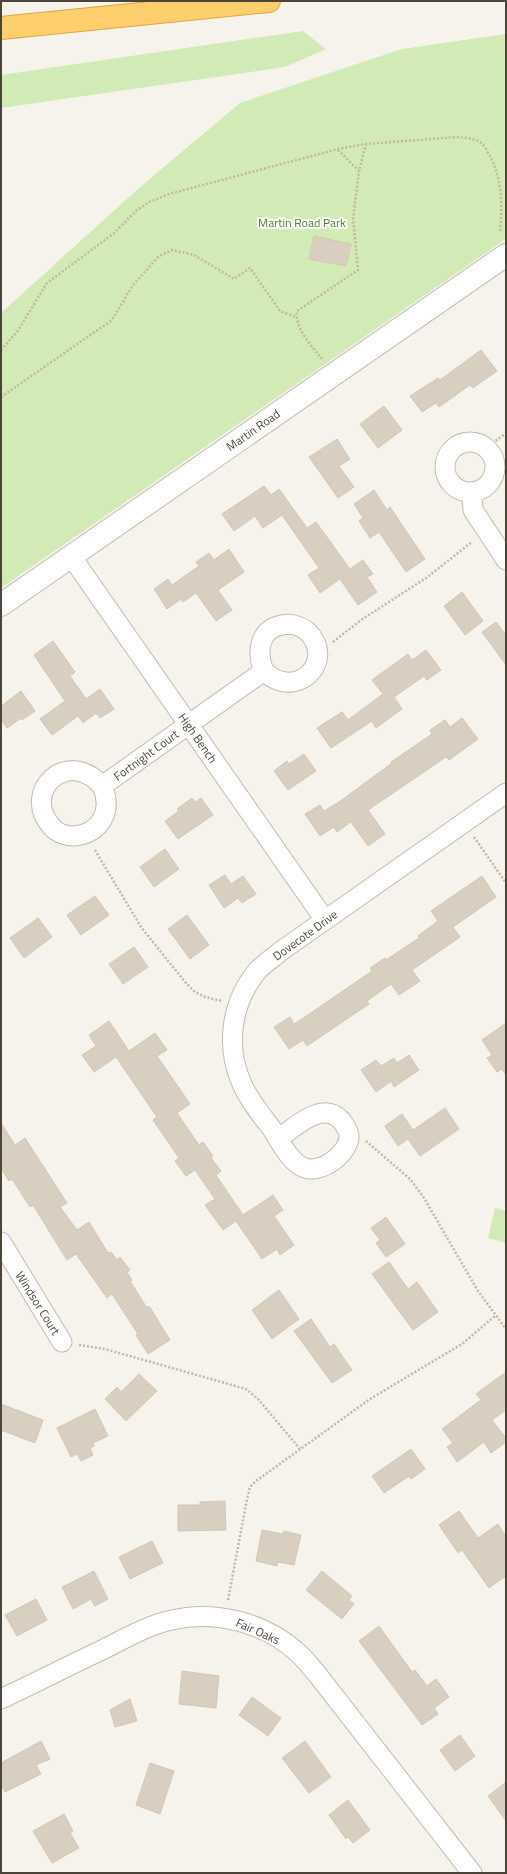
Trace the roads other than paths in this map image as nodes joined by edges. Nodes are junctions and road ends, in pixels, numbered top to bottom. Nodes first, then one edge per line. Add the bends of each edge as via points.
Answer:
1 (143, 1) edge
2 (269, 1) edge
3 (1, 21) edge
4 (1, 28) edge
5 (506, 255) edge
6 (472, 492) junction
7 (71, 556) junction
8 (506, 560) edge
9 (1, 604) edge
10 (264, 671) junction
11 (189, 724) junction
12 (102, 786) junction
13 (506, 793) edge
14 (325, 920) junction
15 (278, 1139) junction
16 (1, 1242) edge
17 (62, 1342) road end
18 (1, 1699) edge
19 (472, 1873) edge

1 - 3 highway
2 - 4 highway
5 - 7 street, Martin Road
6 - 6 street via 455,487 448,479 446,463 456,447 466,443 477,443 486,448 493,458 495,467 492,478 481,490
6 - 8 street via 474,510 483,528
7 - 9 street, Martin Road
7 - 11 street, High Bench
10 - 10 street via 259,651 261,641 271,630 282,625 295,625 304,629 313,638 318,652 316,664 311,673 303,679 292,683 280,682
10 - 11 street, Fortnight Court
11 - 12 street, Fortnight Court
11 - 14 street, High Bench
12 - 12 street, Fortnight Court via 94,776 85,772 67,770 57,774 43,792 42,811 47,821 54,830 72,836 85,835 95,829 106,813 107,804
13 - 14 street, Dovecote Drive
14 - 15 street, Dovecote Drive via 259,970 247,986 232,1024 234,1066 251,1100
15 - 15 street, Dovecote Drive via 308,1118 326,1112 336,1115 349,1134 348,1145 342,1153 314,1169 304,1168 294,1160
16 - 17 street, Windsor Court
18 - 19 street, Fair Oaks via 170,1620 199,1616 224,1617 252,1626 296,1651 317,1674

